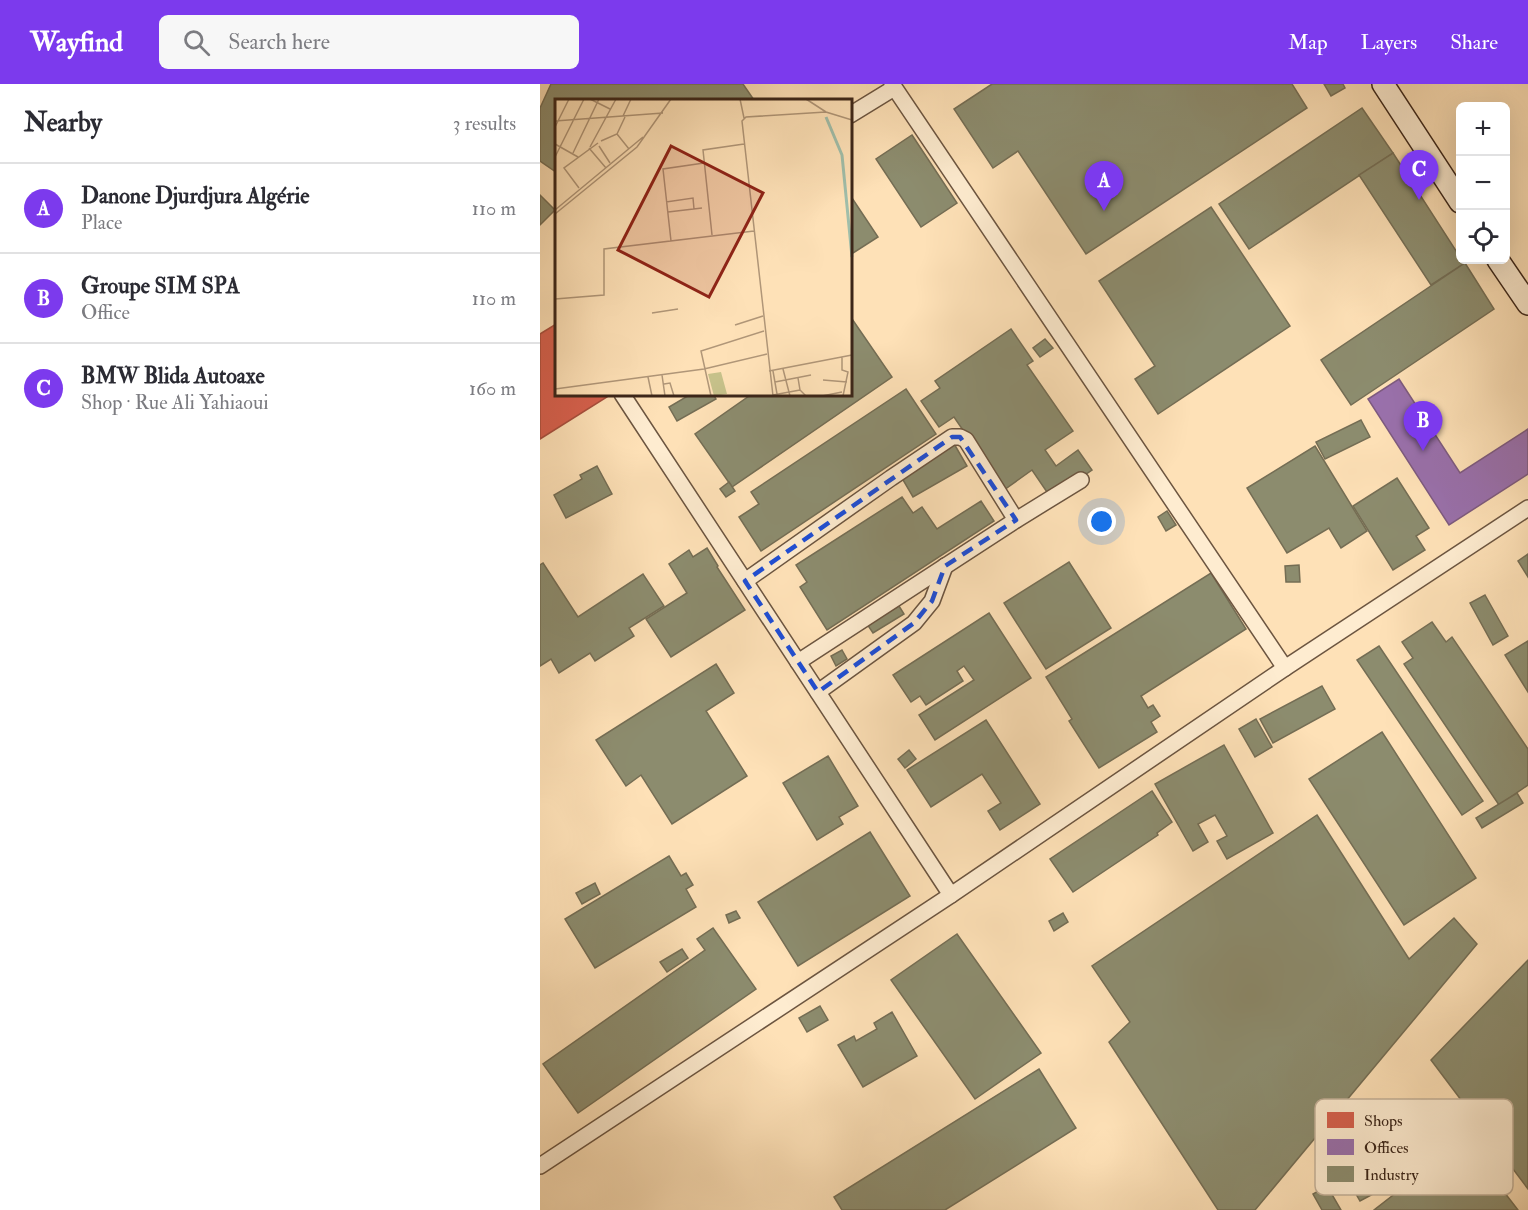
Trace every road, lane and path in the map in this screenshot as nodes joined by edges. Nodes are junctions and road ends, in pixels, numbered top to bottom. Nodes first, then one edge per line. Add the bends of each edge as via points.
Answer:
1 (1383, 84) edge
2 (893, 86) edge
3 (852, 114) edge
4 (1456, 194) edge
5 (1501, 264) edge
6 (1528, 304) edge
7 (623, 396) edge
8 (1081, 480) dead end
9 (1528, 508) edge
10 (1016, 520) junction
11 (945, 566) junction
12 (745, 581) junction
13 (798, 662) junction
14 (1285, 668) junction
15 (818, 692) junction
16 (951, 895) junction
17 (540, 1166) edge

1 - 4 main road
2 - 3 street
2 - 14 street
5 - 6 main road
7 - 12 street
8 - 10 street
9 - 14 street
10 - 11 street
10 - 12 street via 966,440 952,437
11 - 13 street
11 - 15 street via 932,601 914,623
12 - 13 street
13 - 15 street
14 - 16 street
15 - 16 street
16 - 17 street

